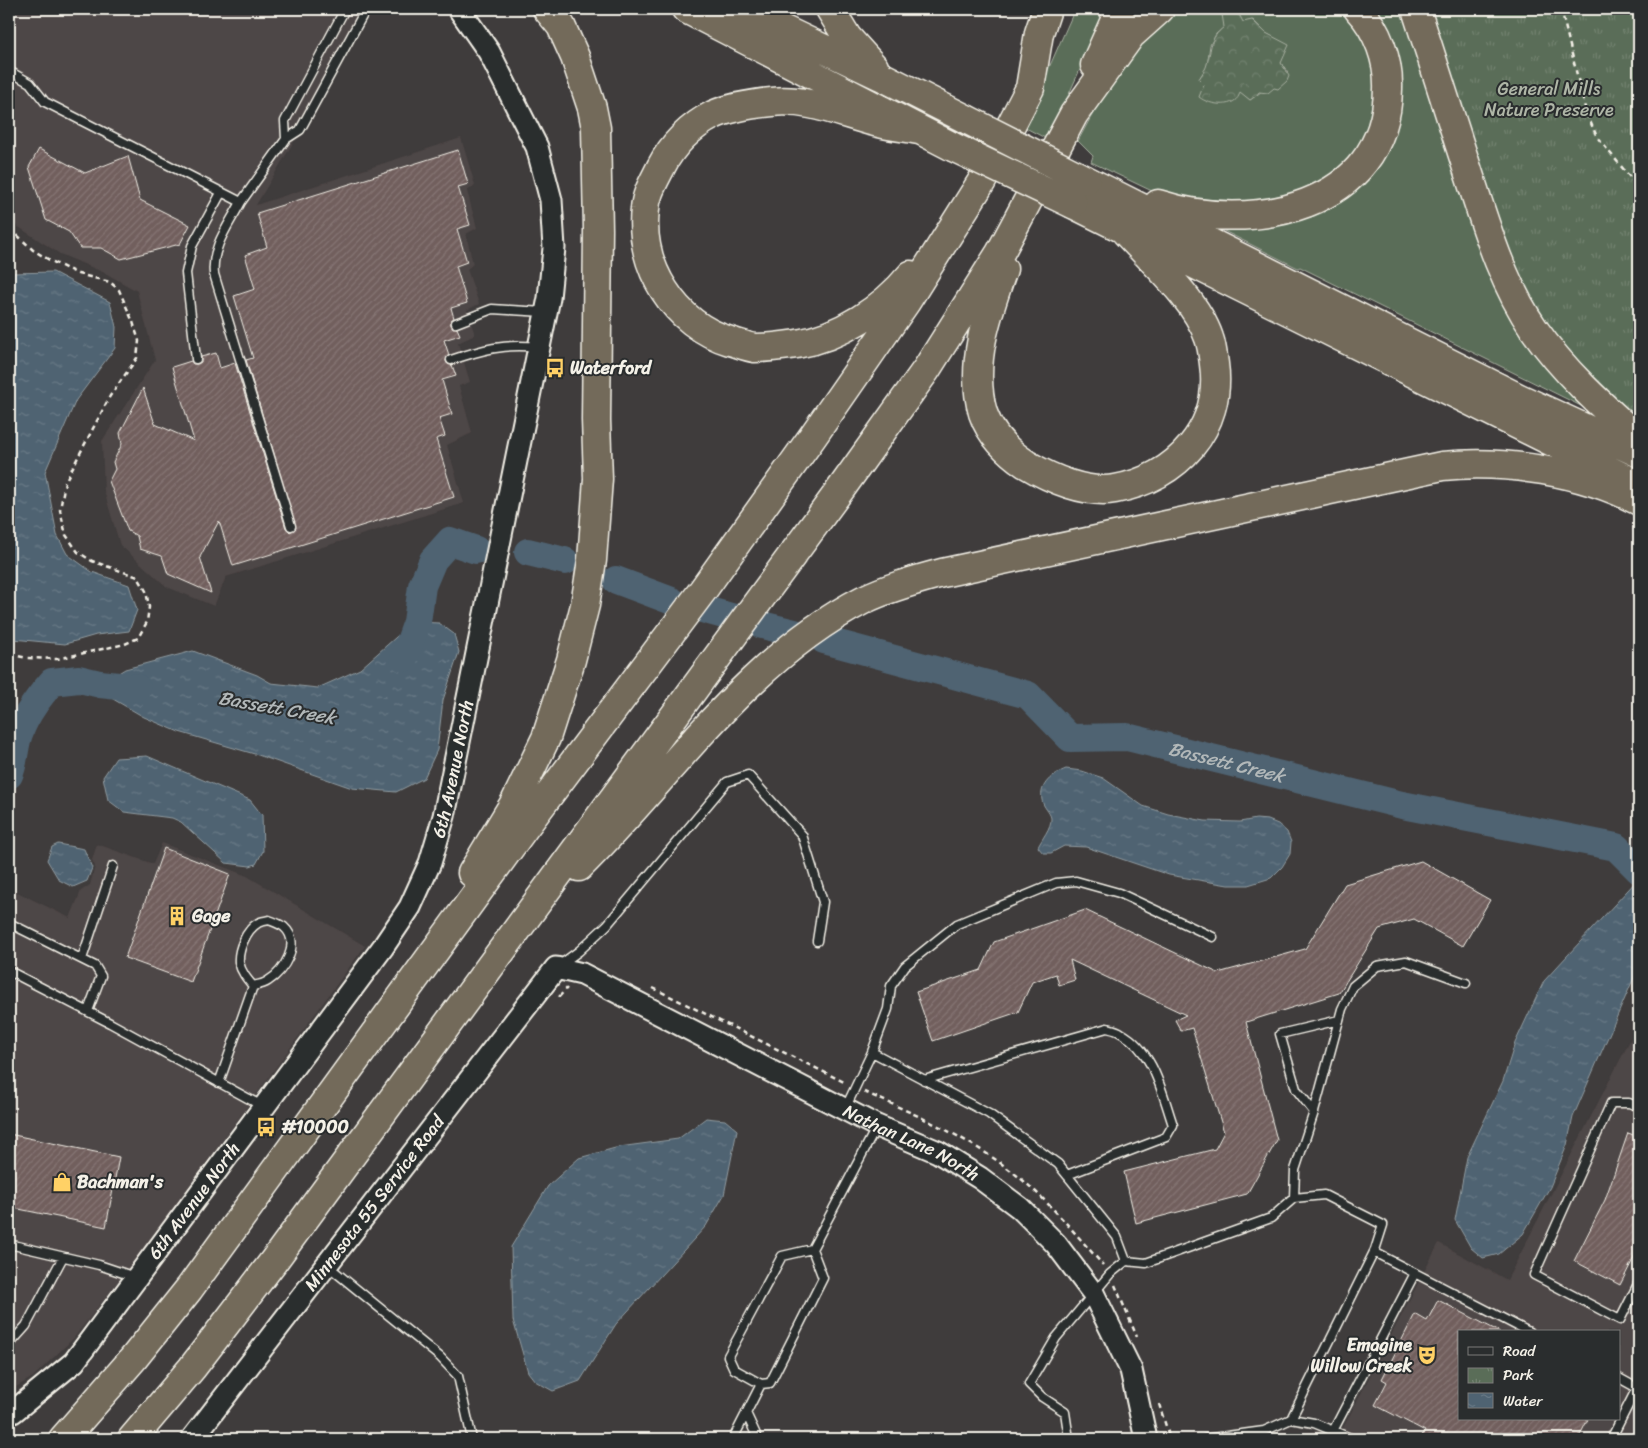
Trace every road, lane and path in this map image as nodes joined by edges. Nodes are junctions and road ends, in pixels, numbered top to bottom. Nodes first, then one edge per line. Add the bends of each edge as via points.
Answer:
1 (345, 9) edge
2 (366, 9) edge
3 (459, 9) edge
4 (547, 9) edge
5 (686, 9) edge
6 (740, 9) edge
7 (830, 9) edge
8 (1047, 9) edge
9 (1064, 9) edge
10 (1120, 9) edge
11 (1160, 9) edge
12 (1358, 9) edge
13 (1416, 9) edge
14 (1561, 9) edge
15 (9, 71) edge
16 (881, 76) junction
17 (1030, 88) junction
18 (1074, 114) junction
19 (919, 130) junction
20 (286, 139) junction
21 (1097, 185) junction
22 (1639, 188) edge
23 (221, 193) junction
24 (241, 202) junction
25 (1027, 204) junction
26 (963, 213) junction
27 (1123, 229) junction
28 (9, 233) edge
29 (546, 312) junction
30 (456, 323) dead end
31 (539, 347) junction
32 (196, 359) dead end
33 (451, 360) dead end
34 (1639, 439) edge
35 (1639, 453) edge
36 (1639, 485) edge
37 (1639, 501) edge
38 (291, 526) dead end
39 (9, 654) edge
40 (113, 866) dead end
41 (522, 922) junction
42 (9, 923) edge
43 (1212, 937) dead end
44 (818, 941) dead end
45 (82, 959) junction
46 (556, 968) junction
47 (9, 971) edge
48 (582, 974) junction
49 (1466, 983) dead end
50 (647, 985) dead end
51 (253, 986) junction
52 (556, 1000) dead end
53 (398, 1002) junction
54 (88, 1011) junction
55 (1339, 1020) junction
56 (872, 1052) junction
57 (924, 1080) junction
58 (219, 1083) junction
59 (855, 1088) junction
60 (264, 1107) junction
61 (1639, 1107) edge
62 (844, 1109) junction
63 (1314, 1112) junction
64 (877, 1126) junction
65 (1067, 1175) junction
66 (1294, 1198) junction
67 (9, 1244) edge
68 (812, 1249) junction
69 (1374, 1252) junction
70 (63, 1256) junction
71 (1126, 1260) junction
72 (326, 1265) junction
73 (1415, 1273) junction
74 (1110, 1274) junction
75 (137, 1277) junction
76 (1639, 1282) edge
77 (1093, 1293) junction
78 (1525, 1330) edge
79 (1137, 1338) dead end
80 (9, 1345) edge
81 (1620, 1379) edge
82 (761, 1384) junction
83 (1638, 1388) edge
84 (1158, 1402) dead end
85 (9, 1413) edge
86 (746, 1414) junction
87 (1291, 1419) junction
88 (1334, 1431) junction
89 (62, 1439) edge
90 (132, 1439) edge
91 (192, 1439) edge
92 (472, 1439) edge
93 (733, 1439) edge
94 (758, 1439) edge
95 (1069, 1439) edge
96 (1146, 1439) edge
97 (1170, 1439) edge
98 (1204, 1439) edge
99 (1353, 1439) edge
100 (1611, 1439) edge

1 - 20 lane via 285,121
2 - 20 lane via 300,130
3 - 29 street, 6th Avenue North via 489,52 537,147 552,200 554,248
4 - 53 highway via 561,26 575,57 596,128 598,479 589,583 561,695 534,765
5 - 19 highway
6 - 16 highway
7 - 16 highway via 847,37
8 - 17 highway via 1039,32
9 - 17 highway
10 - 18 highway
11 - 18 highway via 1131,36
12 - 21 highway via 1370,23 1381,47 1387,71 1388,100 1382,128 1361,165 1326,195 1296,208 1242,216 1193,213
13 - 34 highway via 1475,194 1513,292 1533,327 1569,374
14 - 22 path via 1586,112 1597,137
15 - 23 lane via 30,83 45,102
16 - 21 highway, bridge
17 - 26 highway
18 - 25 highway
19 - 26 highway via 788,101 725,110 702,121 670,152 644,209 644,238 663,288 682,314 713,335 755,348 810,342 847,327 888,298
19 - 27 highway, bridge
20 - 24 lane
21 - 35 highway via 1519,398
23 - 24 lane
23 - 32 lane via 192,246 186,273
24 - 38 lane via 217,247 214,274
25 - 27 highway via 991,302 982,338 980,396 988,426 1004,446 1021,460 1064,484 1114,490 1154,476 1184,456 1203,429 1213,406 1216,389 1212,348 1204,326 1183,295
25 - 41 highway via 926,370
26 - 53 highway via 906,302 703,590
27 - 36 highway
28 - 39 path via 51,261 78,274 110,282 119,290 133,322 139,341 136,358 110,396 65,482 60,510 66,535 78,552 92,561 138,577 146,591 149,607 147,622 138,638 125,644 57,659
29 - 30 lane via 492,310
29 - 31 street, 6th Avenue North
31 - 33 lane via 518,344 484,349
31 - 60 street, 6th Avenue North via 444,816 430,863 410,907
37 - 41 highway via 1607,486 1528,467 1442,466 942,573 873,596 840,613 793,646 717,714 611,835
40 - 45 lane
41 - 90 highway via 267,1269 192,1368
42 - 45 lane
43 - 56 lane via 1119,893 1076,881 1056,883 957,924 905,966 891,986 888,1009
44 - 46 lane via 823,902 802,835 748,775 727,782 607,925
45 - 54 lane via 95,966 101,976
46 - 48 street, Nathan Lane North
46 - 72 street, Minnesota 55 Service Road
47 - 54 lane
48 - 52 path
48 - 62 street, Nathan Lane North
49 - 55 lane via 1406,962 1377,966 1353,986
50 - 59 path
51 - 51 lane via 244,977 239,962 242,946 246,935 257,923 269,920 284,927 291,940 289,957 267,982
51 - 58 lane
53 - 89 highway via 189,1289
54 - 58 lane
55 - 63 lane
55 - 63 lane via 1280,1034 1296,1088
56 - 57 lane
56 - 59 lane
57 - 65 lane via 989,1114 1058,1164
57 - 65 lane via 1107,1028 1121,1032 1140,1048 1154,1070 1173,1125 1166,1137
58 - 60 lane
59 - 62 lane
59 - 74 path via 924,1117 988,1154 1035,1191
60 - 75 street, 6th Avenue North
61 - 76 lane via 1629,1103 1611,1103 1534,1275 1620,1320
62 - 64 street, Nathan Lane North
63 - 66 lane via 1295,1170
64 - 68 lane
64 - 77 street, Nathan Lane North via 938,1152 1020,1208 1056,1244
65 - 71 lane via 1117,1237
66 - 69 lane via 1324,1195 1383,1225
66 - 71 lane via 1272,1218 1146,1262
67 - 70 lane
68 - 82 lane via 822,1278 770,1383
68 - 82 lane via 782,1256 728,1356 734,1369
69 - 73 lane
69 - 87 lane
70 - 75 lane
70 - 80 lane via 26,1326
71 - 74 lane
72 - 91 street, Minnesota 55 Service Road
72 - 92 lane via 440,1357 458,1376
73 - 78 lane
73 - 88 lane
74 - 77 lane
74 - 79 path
75 - 85 street, 6th Avenue North via 74,1362
77 - 95 lane via 1056,1338 1029,1384 1065,1412
77 - 96 street, Nathan Lane North via 1131,1370
81 - 83 lane
82 - 86 lane
83 - 100 lane
84 - 97 path
86 - 93 lane
86 - 94 lane
87 - 88 lane
87 - 98 lane via 1264,1431
88 - 99 lane

